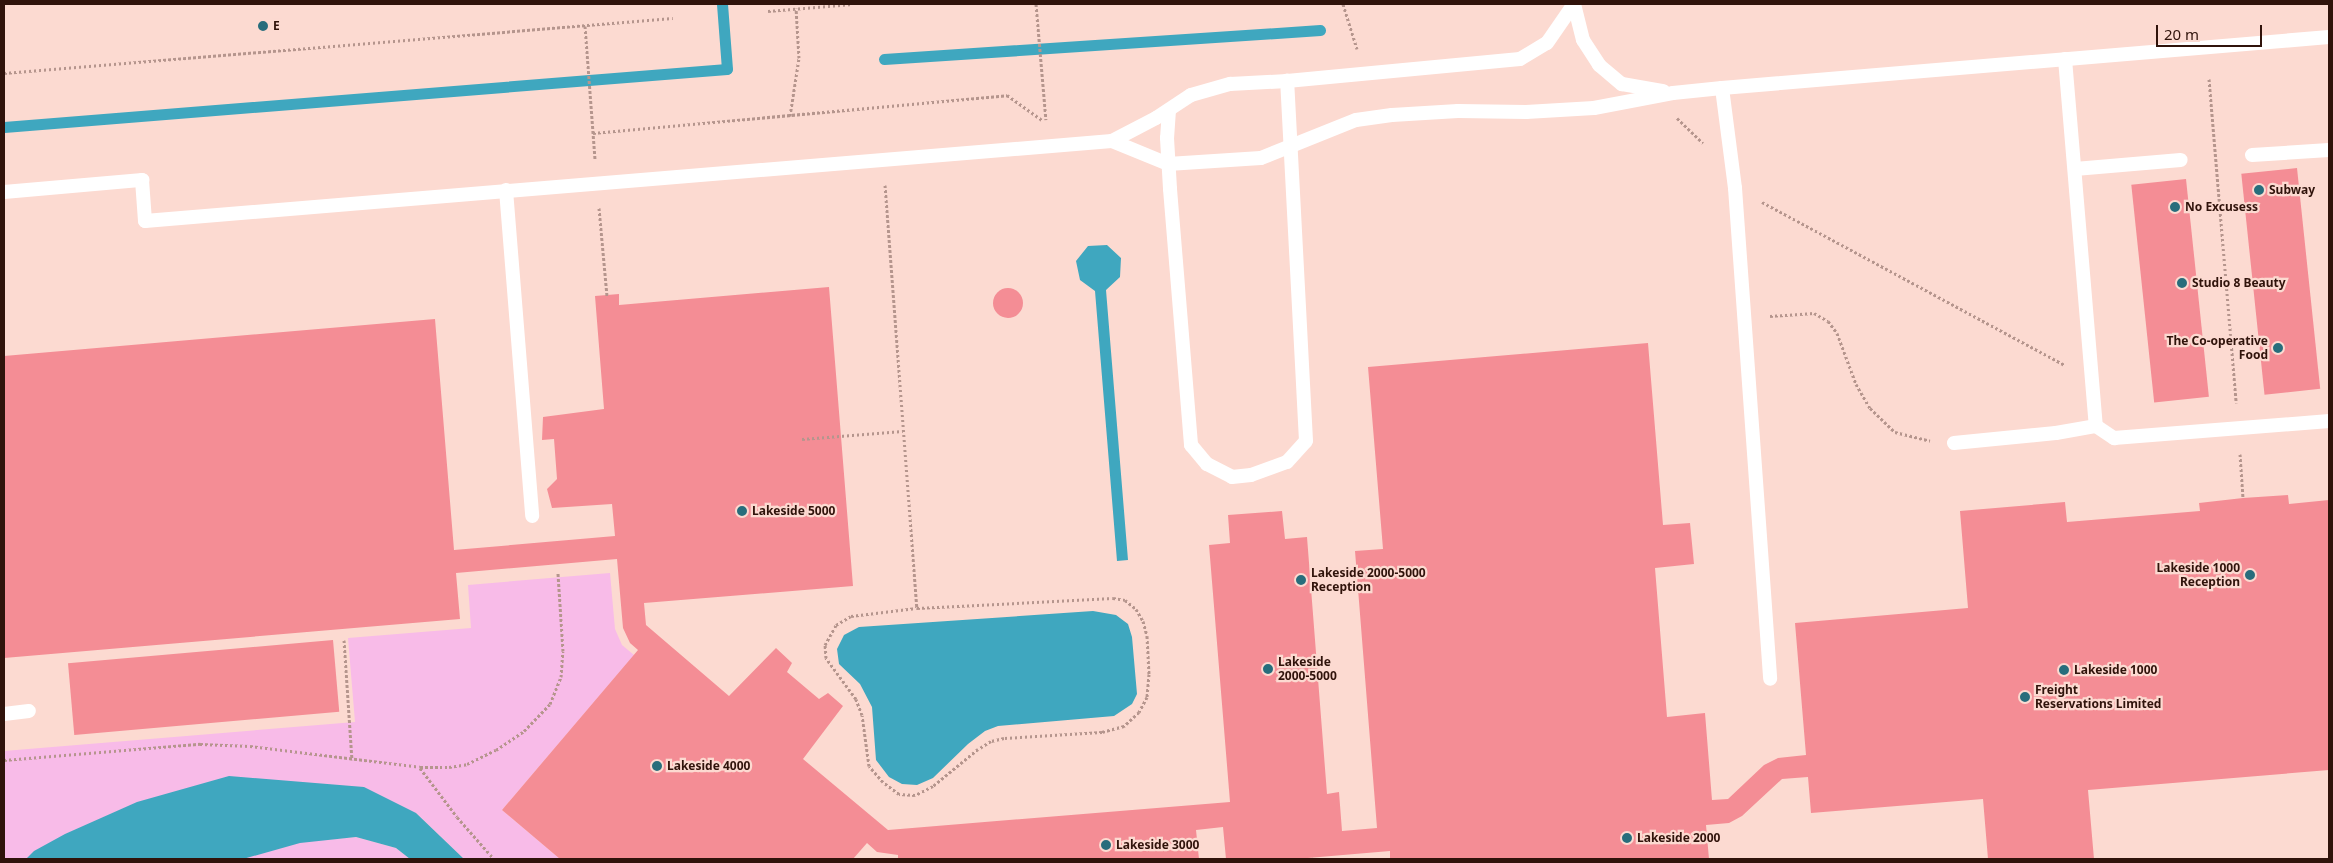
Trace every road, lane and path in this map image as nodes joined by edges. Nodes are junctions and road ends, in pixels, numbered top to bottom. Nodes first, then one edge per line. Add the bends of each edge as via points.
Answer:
1 (853, 4) edge
2 (1036, 4) edge
3 (1343, 4) edge
4 (1574, 4) edge
5 (796, 8) junction
6 (768, 11) dead end
7 (673, 18) dead end
8 (585, 26) junction
9 (2329, 37) edge
10 (2065, 59) junction
11 (1042, 69) dead end
12 (4, 73) edge
13 (1364, 74) junction
14 (2209, 79) dead end
15 (1287, 81) junction
16 (1722, 88) junction
17 (1673, 93) junction
18 (591, 106) dead end
19 (1169, 110) junction
20 (790, 116) junction
21 (1677, 118) dead end
22 (1046, 123) dead end
23 (593, 133) dead end
24 (1112, 142) junction
25 (1704, 145) dead end
26 (1292, 146) junction
27 (2329, 150) edge
28 (2252, 155) dead end
29 (882, 159) junction
30 (2180, 160) dead end
31 (1168, 164) junction
32 (2075, 169) junction
33 (1735, 188) junction
34 (506, 190) junction
35 (4, 192) edge
36 (598, 206) dead end
37 (607, 296) dead end
38 (1745, 318) junction
39 (2068, 367) dead end
40 (2329, 421) edge
41 (2096, 426) junction
42 (2238, 428) junction
43 (903, 431) junction
44 (802, 439) dead end
45 (1954, 442) joint
46 (2244, 498) dead end
47 (532, 516) dead end
48 (558, 573) dead end
49 (917, 608) junction
50 (344, 640) dead end
51 (1770, 679) dead end
52 (29, 711) dead end
53 (4, 714) edge
54 (4, 760) edge
55 (352, 760) junction
56 (420, 767) junction
57 (494, 859) edge

1 - 5 path
2 - 11 path
3 - 13 path
4 - 13 lane via 1547,43 1520,59
4 - 17 lane via 1583,40 1599,65 1622,84
5 - 6 path
5 - 20 path via 799,58
7 - 8 path
8 - 12 path
8 - 18 path
9 - 10 lane
10 - 16 lane
10 - 32 lane
13 - 15 lane
14 - 42 path
15 - 19 lane via 1230,84 1191,94
15 - 26 lane
16 - 17 lane
16 - 33 lane
17 - 26 lane via 1594,108 1458,111 1356,120
19 - 24 lane
19 - 31 lane
20 - 22 path via 1007,95
20 - 23 path
21 - 25 path
24 - 29 lane
24 - 31 lane
26 - 31 lane via 1261,158
26 - 31 lane via 1306,441 1287,462 1232,478 1206,464 1191,445
27 - 28 lane
29 - 34 lane
29 - 43 path
30 - 32 lane
32 - 41 lane
33 - 38 lane
33 - 39 path
34 - 35 lane via 145,221 142,180
34 - 47 lane
36 - 37 path
38 - 45 path via 1814,313 1828,320 1838,333 1856,384 1870,408 1895,432 1927,441
38 - 51 lane
40 - 42 lane
41 - 42 lane via 2114,438
41 - 45 lane
42 - 46 path
43 - 44 path
43 - 49 path
48 - 56 path via 564,650 561,677 550,704 524,731 496,750 467,764
49 - 49 path via 1125,600 1143,621 1149,674 1147,697 1139,712 1124,726 1102,732 992,741 933,786 915,795 899,794 869,766 862,715 856,699 826,658 824,645 836,625 852,616
50 - 55 path
52 - 53 lane
54 - 55 path via 200,744 250,746
55 - 56 path
56 - 57 path via 456,817

